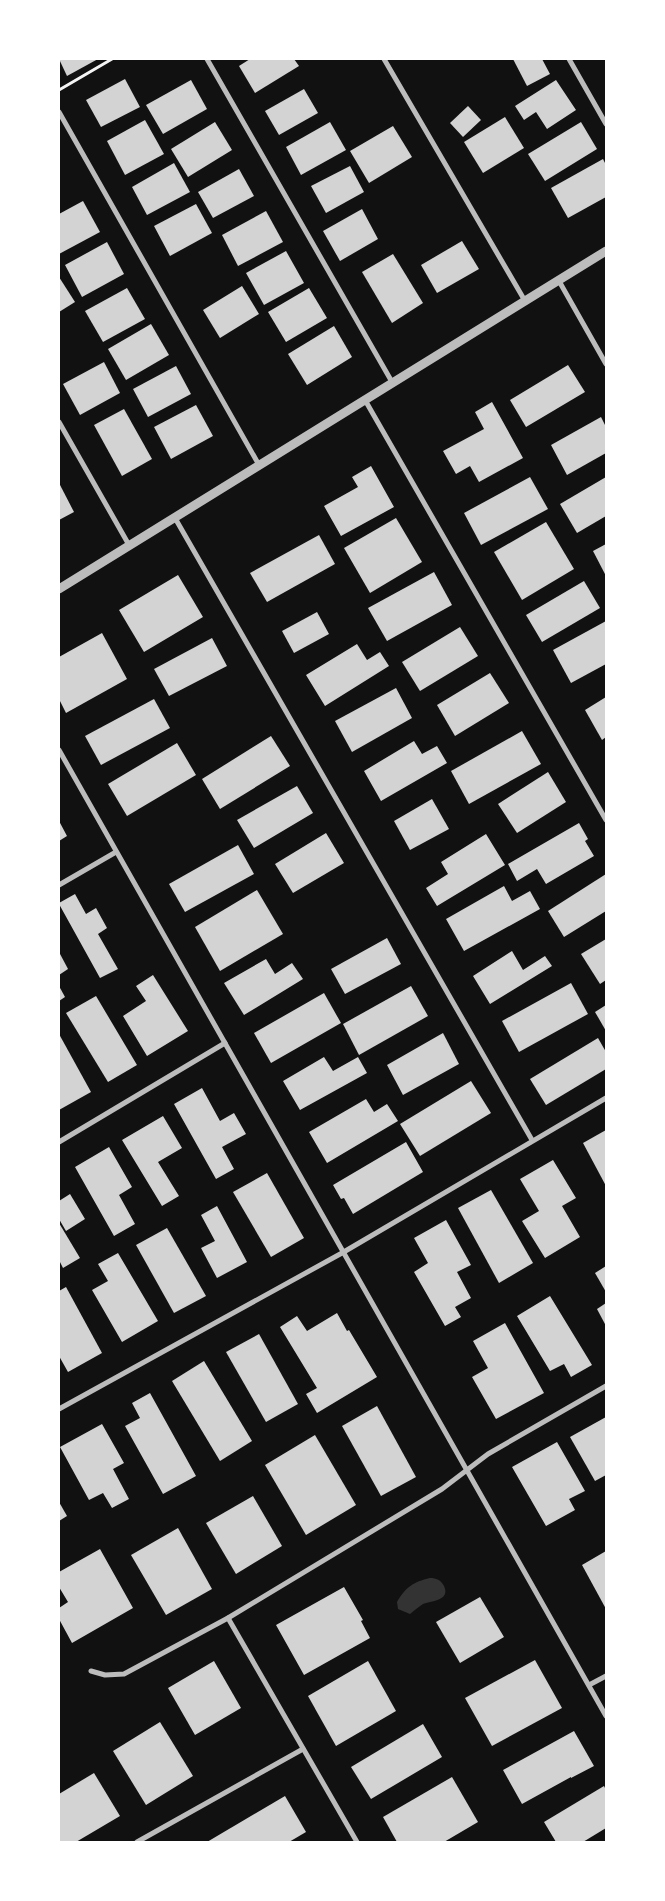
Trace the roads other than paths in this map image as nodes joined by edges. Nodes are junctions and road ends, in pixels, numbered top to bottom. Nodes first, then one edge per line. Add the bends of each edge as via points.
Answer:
1 (207, 59) edge
2 (384, 59) edge
3 (569, 59) edge
4 (59, 112) edge
5 (606, 124) edge
6 (606, 251) edge
7 (559, 281) junction
8 (525, 301) junction
9 (606, 364) edge
10 (392, 382) junction
11 (365, 400) junction
12 (59, 422) edge
13 (259, 465) junction
14 (175, 518) junction
15 (129, 545) junction
16 (59, 588) edge
17 (59, 750) edge
18 (606, 820) edge
19 (116, 852) junction
20 (59, 885) edge
21 (225, 1043) junction
22 (606, 1098) edge
23 (532, 1140) junction
24 (59, 1142) edge
25 (342, 1253) junction
26 (606, 1386) edge
27 (59, 1409) edge
28 (466, 1471) junction
29 (228, 1618) junction
30 (91, 1671) dead end
31 (606, 1676) edge
32 (588, 1685) junction
33 (606, 1716) edge
34 (303, 1749) junction
35 (137, 1842) edge
36 (357, 1842) edge

1 - 10 street
2 - 8 street
3 - 5 street
4 - 13 street
6 - 7 street
7 - 8 street
7 - 9 street
8 - 10 street
10 - 11 street
11 - 13 street
11 - 18 street
12 - 15 street
13 - 14 street
14 - 15 street
14 - 23 street
15 - 16 street
17 - 19 street
19 - 20 street
19 - 21 street
21 - 24 street
21 - 25 street
22 - 23 street
23 - 25 street
25 - 27 street
25 - 28 street
26 - 28 street via 488,1454
28 - 29 street via 442,1489
28 - 32 street
29 - 30 street via 124,1674 105,1675
29 - 34 street
31 - 32 street
32 - 33 street
34 - 35 street
34 - 36 street

